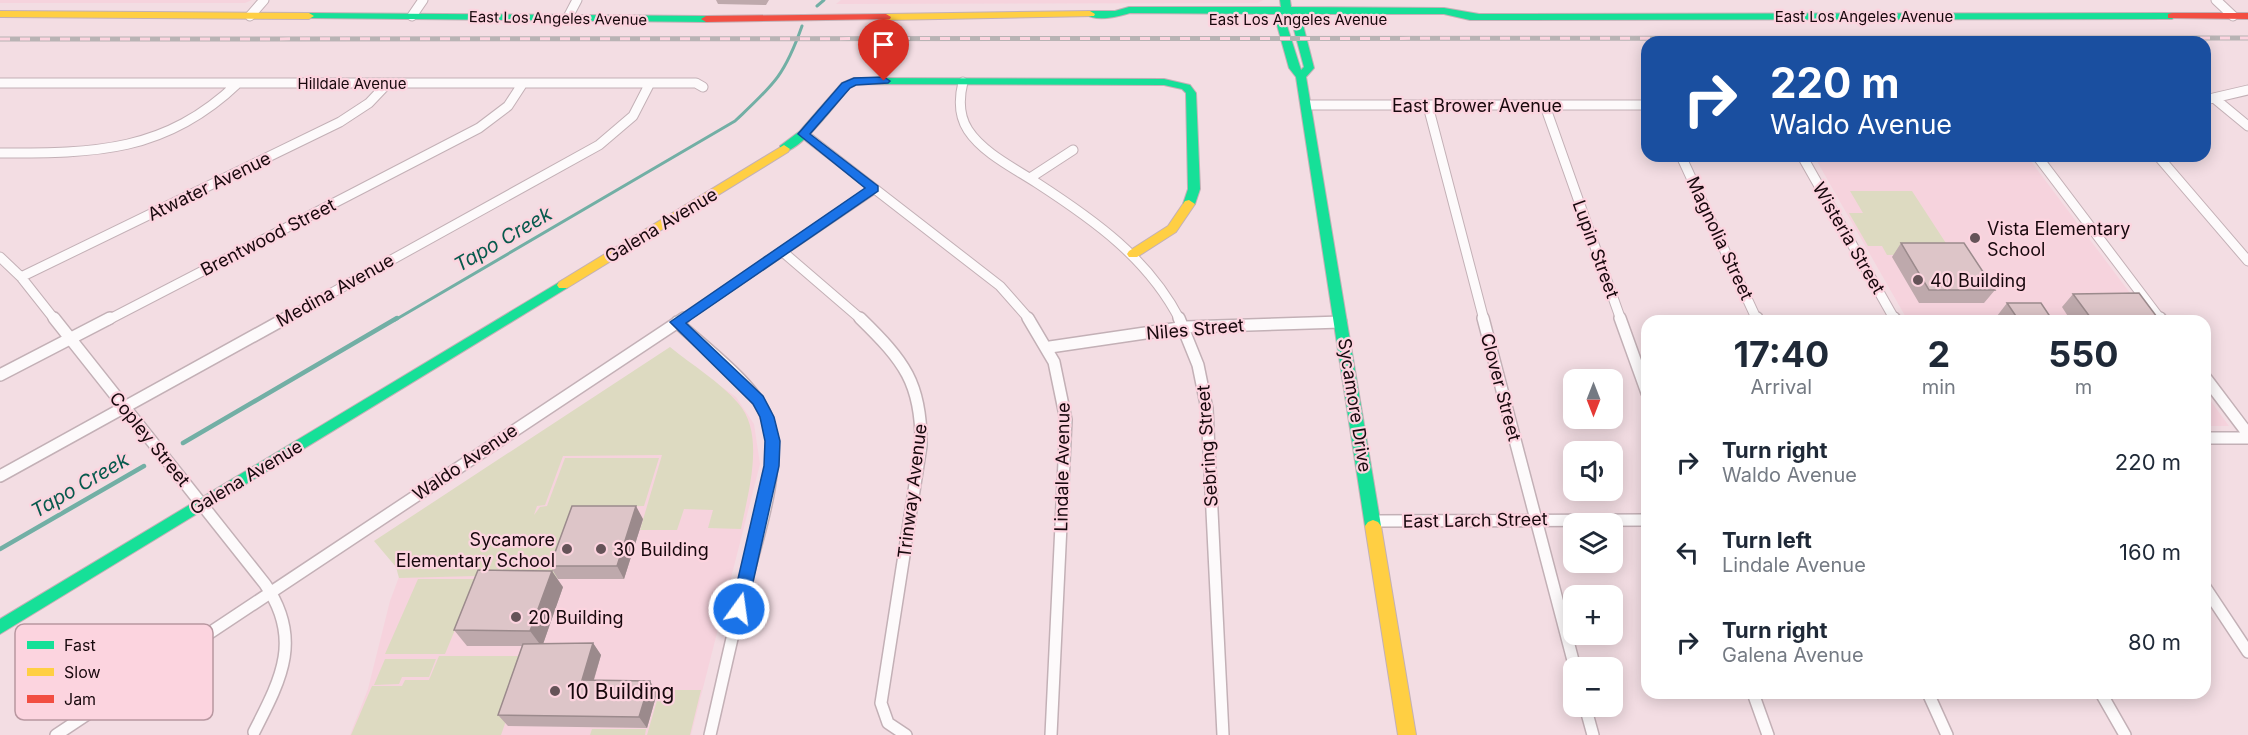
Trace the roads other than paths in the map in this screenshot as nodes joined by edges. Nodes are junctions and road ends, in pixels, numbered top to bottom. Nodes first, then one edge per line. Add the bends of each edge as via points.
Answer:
1 (264, 0) edge
2 (423, 0) edge
3 (577, 0) edge
4 (2216, 0) edge
5 (1286, 10) edge
6 (0, 14) edge
7 (250, 16) junction
8 (412, 16) junction
9 (2233, 16) junction
10 (2248, 16) edge
11 (567, 19) junction
12 (963, 82) junction
13 (0, 83) edge
14 (238, 83) junction
15 (388, 83) junction
16 (523, 83) junction
17 (650, 83) junction
18 (703, 87) dead end
19 (2248, 90) edge
20 (2211, 99) edge
21 (2211, 100) edge
22 (1306, 105) junction
23 (1641, 105) edge
24 (1428, 106) junction
25 (1545, 106) junction
26 (2248, 126) edge
27 (804, 134) junction
28 (1073, 150) dead end
29 (0, 153) edge
30 (1684, 162) edge
31 (1806, 162) edge
32 (2042, 162) edge
33 (2163, 162) edge
34 (1030, 178) junction
35 (873, 189) junction
36 (783, 252) junction
37 (1132, 254) junction
38 (0, 257) edge
39 (2248, 261) edge
40 (21, 277) junction
41 (1755, 315) edge
42 (1893, 315) edge
43 (2157, 315) edge
44 (677, 322) junction
45 (1341, 322) junction
46 (1186, 327) junction
47 (70, 339) junction
48 (1050, 347) junction
49 (0, 375) edge
50 (1641, 376) edge
51 (2211, 385) edge
52 (124, 407) junction
53 (2248, 434) edge
54 (2211, 438) edge
55 (2248, 438) edge
56 (0, 476) edge
57 (202, 504) junction
58 (1535, 519) junction
59 (1641, 520) edge
60 (1374, 521) junction
61 (269, 592) junction
62 (2211, 595) edge
63 (0, 627) edge
64 (213, 630) edge
65 (2248, 652) edge
66 (1572, 657) edge
67 (1755, 699) edge
68 (1931, 699) edge
69 (2104, 699) edge
70 (1588, 717) edge
71 (78, 720) edge
72 (254, 732) dead end
73 (56, 735) edge
74 (710, 735) edge
75 (906, 735) edge
76 (1051, 735) edge
77 (1223, 735) edge
78 (1407, 735) edge
79 (1593, 735) edge
80 (1768, 735) edge
81 (1947, 735) edge
82 (2125, 735) edge

1 - 7 street
2 - 8 street
3 - 11 street
4 - 9 street
5 - 9 main road, East Los Angeles Avenue via 1444,10 1479,16
5 - 11 main road, East Los Angeles Avenue via 1130,19 1116,14
5 - 22 main road, Sycamore Drive via 1282,25 1294,68 1302,76
6 - 7 main road, East Los Angeles Avenue
7 - 8 main road, East Los Angeles Avenue
8 - 11 main road, East Los Angeles Avenue
9 - 10 main road, East Los Angeles Avenue
12 - 27 main road, Galena Avenue via 854,81
12 - 34 street, Sebring Street via 960,102 966,128 982,146
12 - 37 main road, Galena Avenue via 1164,82 1186,87 1191,93 1191,201 1174,229
13 - 14 street, Hilldale Avenue
14 - 15 street, Hilldale Avenue
14 - 29 street via 201,115 139,142 95,152
15 - 16 street, Hilldale Avenue
15 - 40 street, Atwater Avenue via 369,103 340,122
16 - 17 street, Hilldale Avenue
16 - 47 street, Brentwood Street via 508,106 478,128
17 - 18 street, Hilldale Avenue via 696,83
17 - 52 street, Medina Avenue via 633,116 599,145
19 - 20 street
21 - 26 street
22 - 24 street, East Brower Avenue
22 - 45 main road, Sycamore Drive
23 - 25 street, East Brower Avenue
24 - 25 street, East Brower Avenue
24 - 58 street, Clover Street
25 - 50 street, Lupin Street
27 - 35 street, Lindale Avenue
27 - 57 main road, Galena Avenue via 773,157
28 - 34 street
30 - 41 street, Magnolia Street
31 - 42 street, Wisteria Street
32 - 43 street
33 - 39 street
34 - 37 street, Sebring Street
35 - 36 street, Waldo Avenue
35 - 48 street, Lindale Avenue via 1000,286
36 - 44 street, Waldo Avenue
36 - 75 street, Trinway Avenue via 883,340 916,390 922,411 921,446 881,703 883,718 893,730
37 - 46 street, Sebring Street via 1168,297
38 - 40 street, Copley Street
40 - 47 street, Copley Street
44 - 61 street, Waldo Avenue
44 - 74 street via 758,400 773,441 760,523
45 - 46 street, Niles Street
45 - 60 main road, Sycamore Drive
46 - 48 street, Niles Street
46 - 77 street, Sebring Street via 1203,381 1207,409
47 - 49 street, Brentwood Street
47 - 52 street, Copley Street
48 - 76 street, Lindale Avenue via 1064,396 1066,420
51 - 53 street
52 - 56 street, Medina Avenue
52 - 57 street, Copley Street
54 - 55 street
57 - 61 street, Copley Street
57 - 63 main road, Galena Avenue
58 - 59 street, East Larch Street
58 - 60 street, East Larch Street
58 - 66 street, Clover Street
60 - 78 main road, Sycamore Drive
61 - 64 street, Waldo Avenue
61 - 72 street, Copley Street via 286,628 285,659
62 - 65 street
67 - 80 street
68 - 81 street
69 - 82 street
70 - 79 street
71 - 73 street, Waldo Avenue

